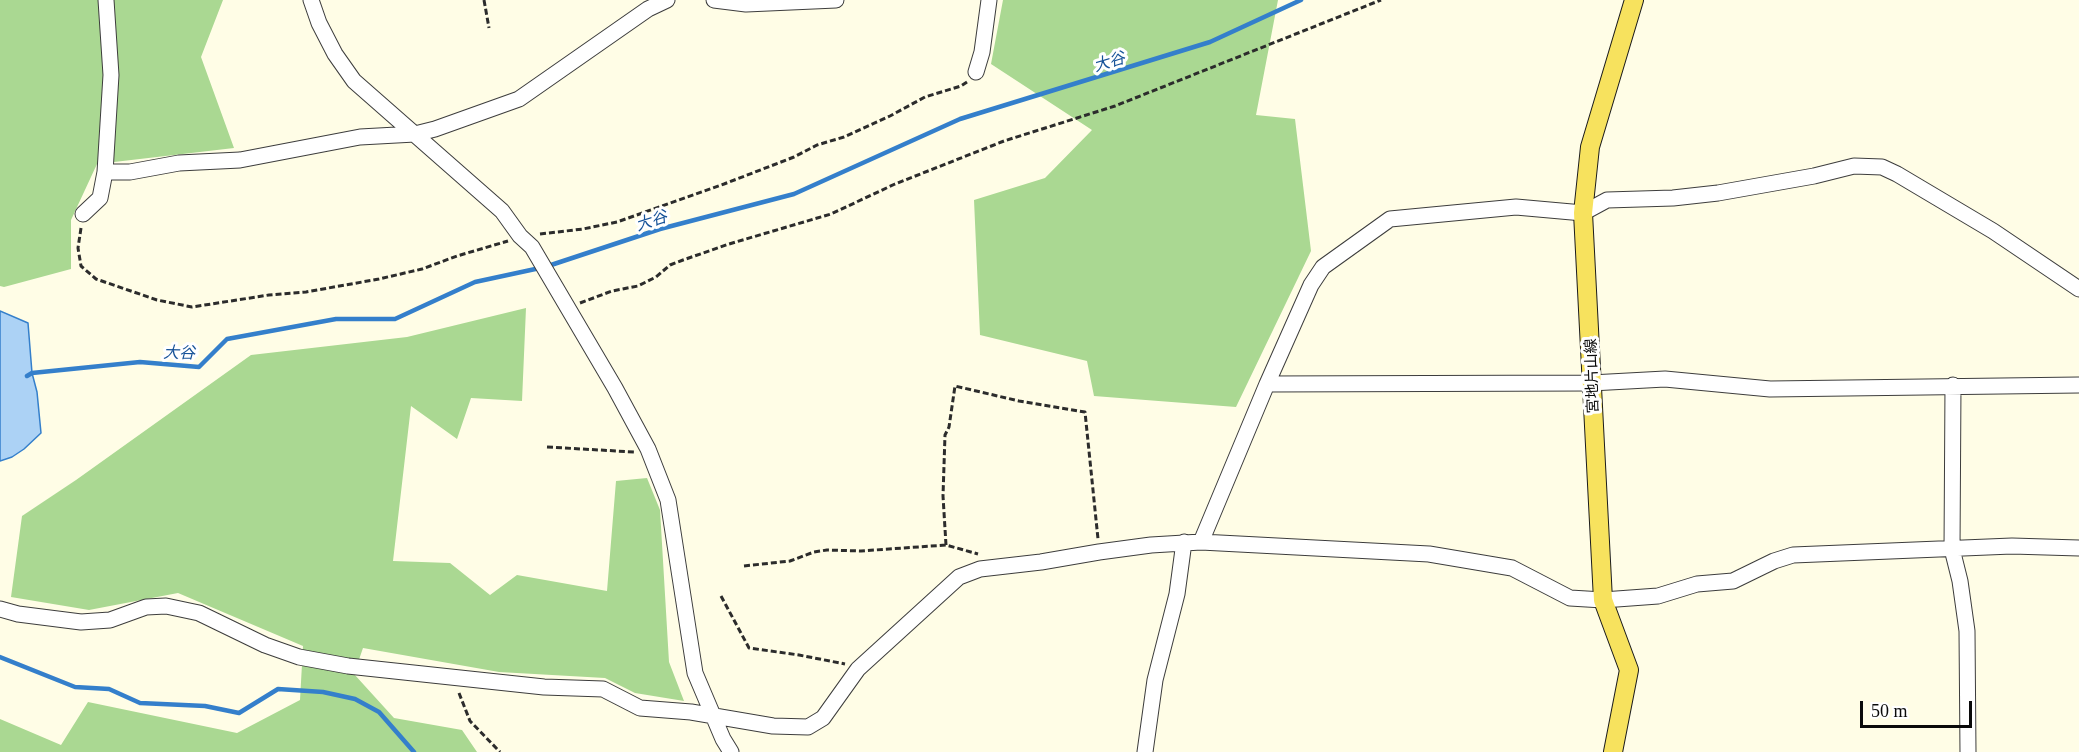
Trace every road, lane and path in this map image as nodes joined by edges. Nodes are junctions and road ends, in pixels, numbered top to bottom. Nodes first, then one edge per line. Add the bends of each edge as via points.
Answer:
1 (106, 0) edge
2 (311, 0) edge
3 (484, 0) edge
4 (667, 0) edge
5 (714, 0) edge
6 (836, 0) edge
7 (989, 0) edge
8 (1381, 0) edge
9 (1634, 0) edge
10 (489, 28) dead end
11 (976, 72) dead end
12 (416, 134) junction
13 (105, 172) junction
14 (1583, 213) junction
15 (83, 214) dead end
16 (2079, 289) edge
17 (567, 308) junction
18 (1591, 383) junction
19 (1266, 384) junction
20 (1953, 385) junction
21 (2079, 385) edge
22 (547, 447) dead end
23 (648, 449) junction
24 (1184, 542) junction
25 (1201, 542) junction
26 (946, 545) junction
27 (2079, 548) edge
28 (1952, 549) junction
29 (1099, 552) junction
30 (744, 566) dead end
31 (993, 567) junction
32 (722, 596) dead end
33 (1604, 600) junction
34 (0, 609) edge
35 (858, 669) junction
36 (453, 677) junction
37 (714, 718) junction
38 (500, 752) edge
39 (731, 752) edge
40 (1145, 752) edge
41 (1613, 752) edge
42 (1968, 752) edge

1 - 13 street via 111,75
2 - 12 street via 334,54 354,81
3 - 10 path
4 - 12 street via 648,9 519,99
5 - 6 street via 746,4
7 - 11 street
8 - 17 path via 1114,106 1004,141 895,184 850,207 670,265 638,286
9 - 14 main road, 宮地片山線 via 1590,147
12 - 13 street via 360,137 240,160
12 - 17 street via 502,211 532,247
13 - 15 street via 100,198
14 - 16 street via 1607,200 1718,193 1854,166 1882,167 1993,231
14 - 18 main road, 宮地片山線
14 - 19 street via 1516,207 1390,219 1323,267
17 - 23 street
18 - 19 street
18 - 20 street via 1665,379 1770,389
18 - 33 main road, 宮地片山線
19 - 25 street
20 - 21 street
20 - 28 street
22 - 23 path via 629,453
23 - 37 street via 668,500 695,673
24 - 25 street
24 - 29 street
24 - 40 street via 1177,594 1155,680
25 - 33 street via 1429,554 1512,568 1570,598
26 - 29 path via 945,435 950,427 955,386 1085,412
26 - 30 path via 814,552 790,561
26 - 31 path via 972,551
27 - 28 street
28 - 33 street via 1792,555 1733,581 1697,584 1658,596
28 - 42 street via 1967,631
29 - 31 street
31 - 35 street via 960,577
32 - 35 path via 749,648
33 - 41 main road, 宮地片山線 via 1629,670
34 - 36 street via 81,622 110,620 146,607 166,606 199,613 299,657
35 - 37 street via 823,718 807,727
36 - 37 street via 603,689 640,708
36 - 38 path via 470,721
37 - 39 street

